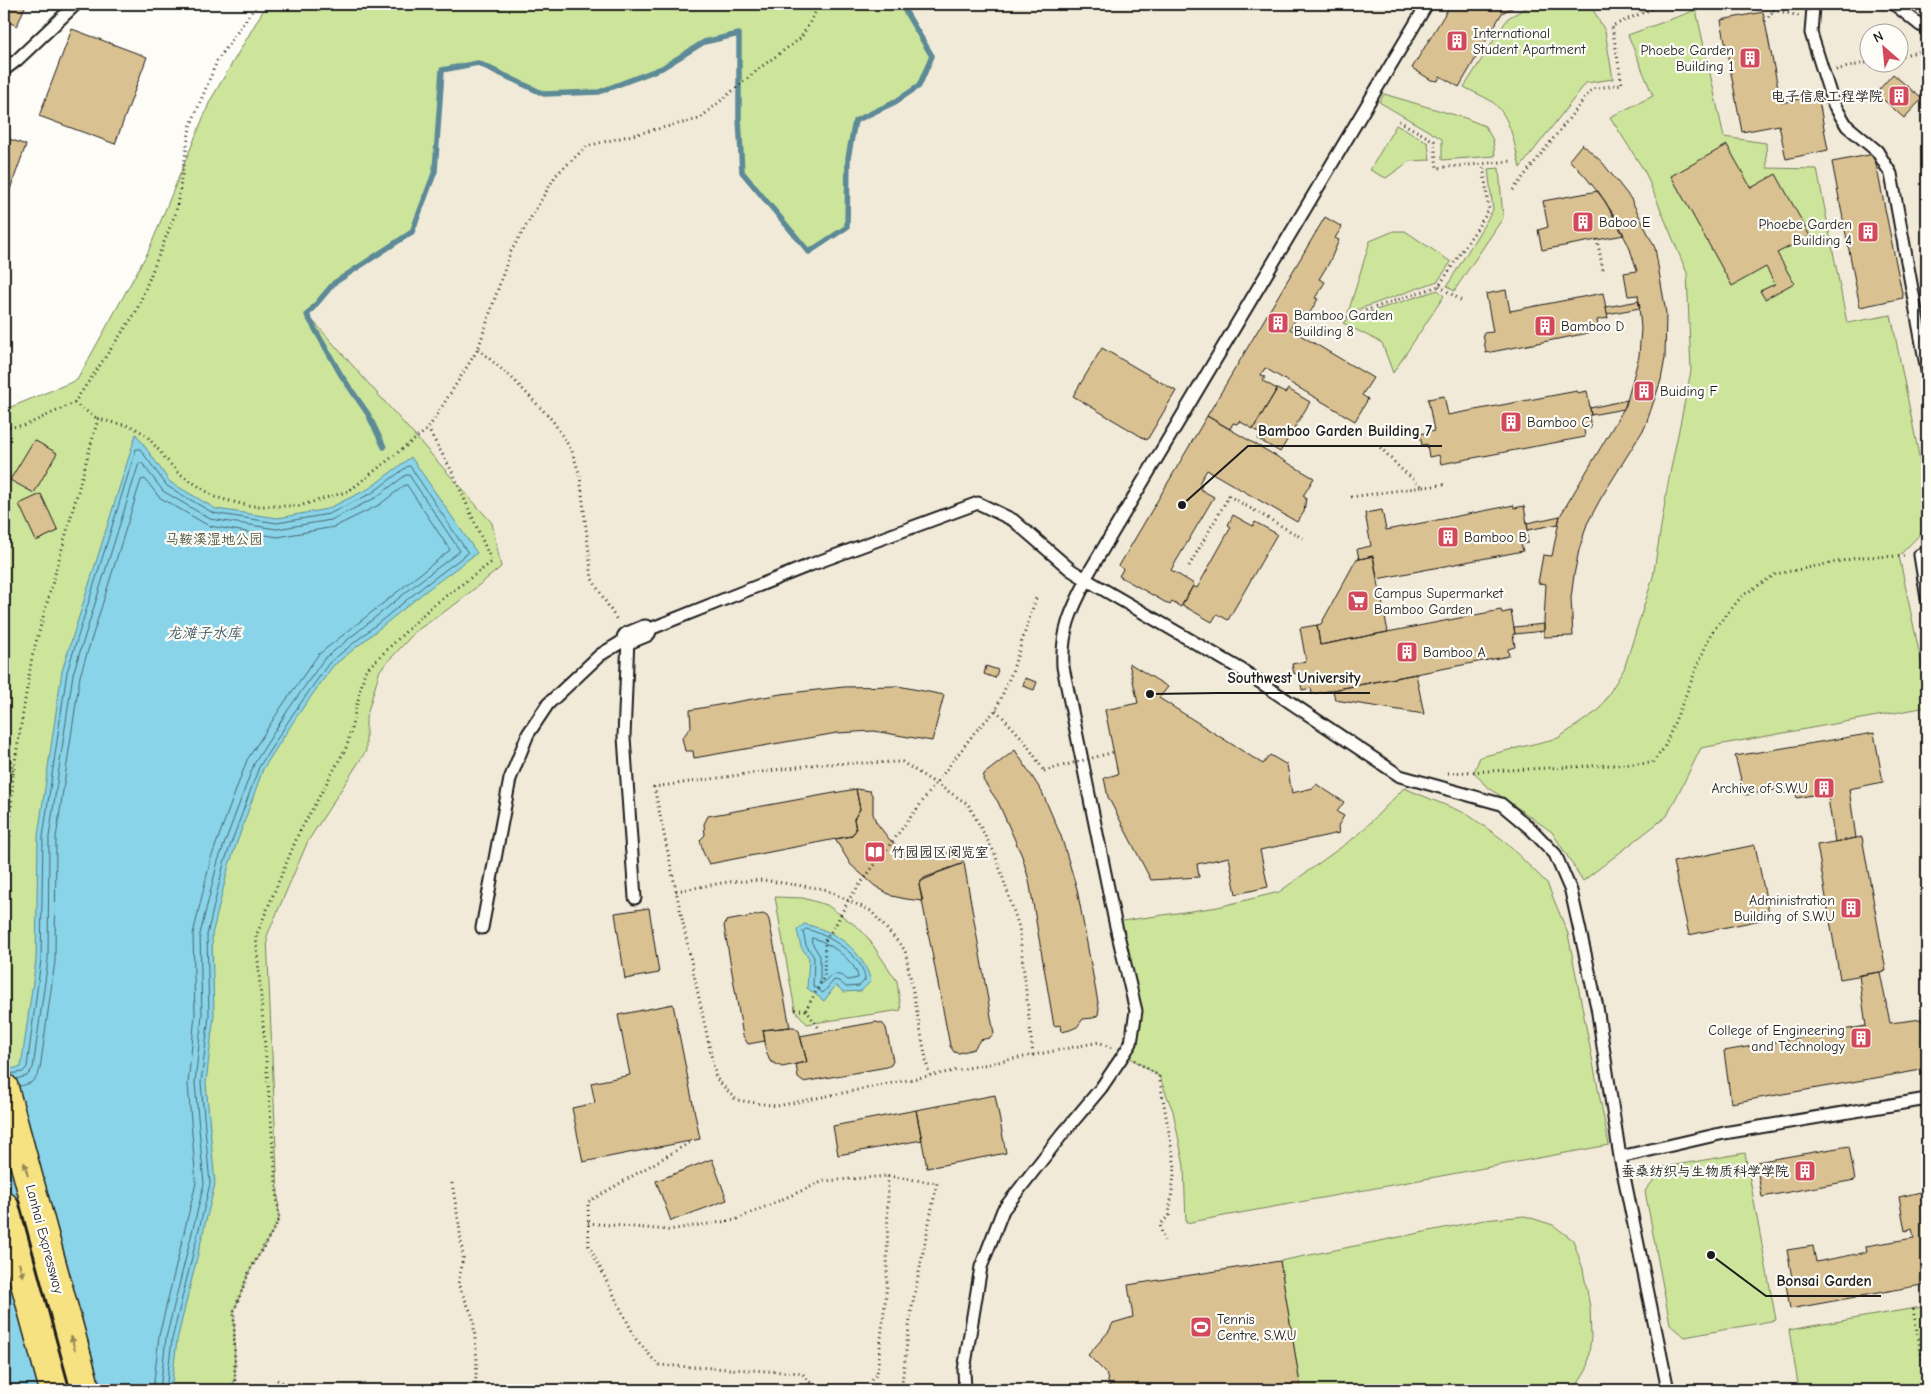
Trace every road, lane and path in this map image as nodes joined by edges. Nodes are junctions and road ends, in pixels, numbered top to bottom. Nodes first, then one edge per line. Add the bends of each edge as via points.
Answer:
1 (76, 4) edge
2 (257, 4) edge
3 (820, 4) edge
4 (1427, 4) edge
5 (1663, 4) edge
6 (1765, 4) edge
7 (1815, 4) edge
8 (1894, 4) edge
9 (1774, 10) junction
10 (1812, 19) junction
11 (1765, 21) dead end
12 (1927, 28) edge
13 (1927, 47) edge
14 (1908, 54) edge
15 (1858, 64) edge
16 (4, 70) edge
17 (1823, 72) junction
18 (1398, 120) dead end
19 (1512, 161) dead end
20 (1483, 164) junction
21 (1513, 190) dead end
22 (1597, 239) dead end
23 (1603, 270) dead end
24 (1439, 286) junction
25 (1462, 302) dead end
26 (1337, 320) dead end
27 (478, 349) junction
28 (1927, 371) edge
29 (74, 403) junction
30 (98, 419) junction
31 (4, 428) edge
32 (428, 429) junction
33 (1379, 446) dead end
34 (1444, 485) dead end
35 (1422, 487) junction
36 (1351, 497) dead end
37 (1304, 539) dead end
38 (1924, 554) edge
39 (1189, 566) dead end
40 (1086, 579) junction
41 (1036, 598) dead end
42 (1927, 599) edge
43 (636, 634) junction
44 (996, 710) junction
45 (4, 716) edge
46 (1114, 752) dead end
47 (1446, 773) dead end
48 (13, 774) junction
49 (936, 782) junction
50 (676, 891) junction
51 (636, 898) dead end
52 (849, 899) junction
53 (482, 928) dead end
54 (4, 954) edge
55 (795, 1010) dead end
56 (806, 1010) junction
57 (818, 1027) dead end
58 (1099, 1042) dead end
59 (1124, 1054) junction
60 (1034, 1055) junction
61 (929, 1075) junction
62 (4, 1088) edge
63 (1927, 1100) edge
64 (689, 1143) dead end
65 (1620, 1157) junction
66 (888, 1176) junction
67 (452, 1183) dead end
68 (4, 1206) edge
69 (588, 1223) junction
70 (1164, 1241) dead end
71 (1913, 1309) dead end
72 (1927, 1387) edge
73 (54, 1390) edge
74 (86, 1390) edge
75 (231, 1390) edge
76 (277, 1390) edge
77 (298, 1390) edge
78 (475, 1390) edge
79 (817, 1390) edge
80 (864, 1390) edge
81 (901, 1390) edge
82 (965, 1390) edge
83 (1668, 1390) edge

1 - 16 lane
2 - 29 path via 217,61 190,126 176,212 136,312
3 - 27 path via 801,38 699,119 587,146 556,175 510,253
4 - 40 lane
5 - 21 path via 1612,26 1622,84 1592,89
6 - 9 path
7 - 10 lane
8 - 12 lane
9 - 10 path
9 - 11 path
10 - 17 lane via 1811,33
13 - 14 path
15 - 17 path
17 - 28 lane via 1833,103 1847,126 1877,151 1891,174
18 - 20 path via 1434,141 1437,168
19 - 20 path
20 - 24 path via 1489,210
22 - 23 path
24 - 25 path
24 - 26 path
27 - 32 path
27 - 43 path via 554,422 572,451 580,476 592,579
29 - 30 path
29 - 31 path via 26,425
30 - 32 path via 133,427 146,435 177,472 215,497 249,506 299,506 349,491
30 - 48 path via 32,657
32 - 75 path via 453,473 492,562 431,607 365,671 347,746 298,835 256,936 279,1220 248,1272 234,1311 235,1380
33 - 35 path
34 - 35 path
35 - 36 path
37 - 39 path via 1229,496
38 - 42 lane
38 - 47 path via 1862,557 1776,574 1742,596 1711,633 1664,748 1652,762
40 - 43 lane via 1013,520 978,503
40 - 59 lane via 1068,619 1063,643 1064,667 1136,1011 1131,1043
40 - 65 lane via 1242,670 1400,776 1501,804 1555,854 1571,892 1597,1007
41 - 44 path
43 - 51 lane via 624,737
43 - 53 lane via 600,655 548,704 528,734 510,779
44 - 46 path, bridge via 1024,740 1044,772
44 - 49 path
45 - 48 path
48 - 54 path
49 - 50 path via 902,762 818,764 654,787
49 - 52 path
49 - 60 path via 968,804 995,854 1018,927
50 - 52 path via 763,880 824,889
50 - 61 path via 716,1078 736,1100 776,1106
52 - 56 path via 825,941 824,977
52 - 61 path via 871,911 905,950
55 - 56 path
56 - 57 path
58 - 60 path
59 - 70 path via 1159,1076 1175,1167 1169,1214 1160,1225
59 - 82 lane via 1101,1088 1003,1210 981,1267 964,1370
60 - 61 path
74 -> 62 highway, Lanhai Expressway
63 - 65 lane via 1724,1133
64 - 69 path via 588,1202
65 - 83 lane
66 - 69 path via 824,1181 735,1220 668,1230
66 - 80 path via 887,1285 878,1374
66 - 81 path via 937,1183 910,1312
67 - 78 path via 463,1258 458,1284 473,1317 477,1360
68 -> 73 highway
69 - 79 path via 589,1246 636,1339 658,1365 802,1373
71 - 72 path
76 - 77 path via 277,1380

